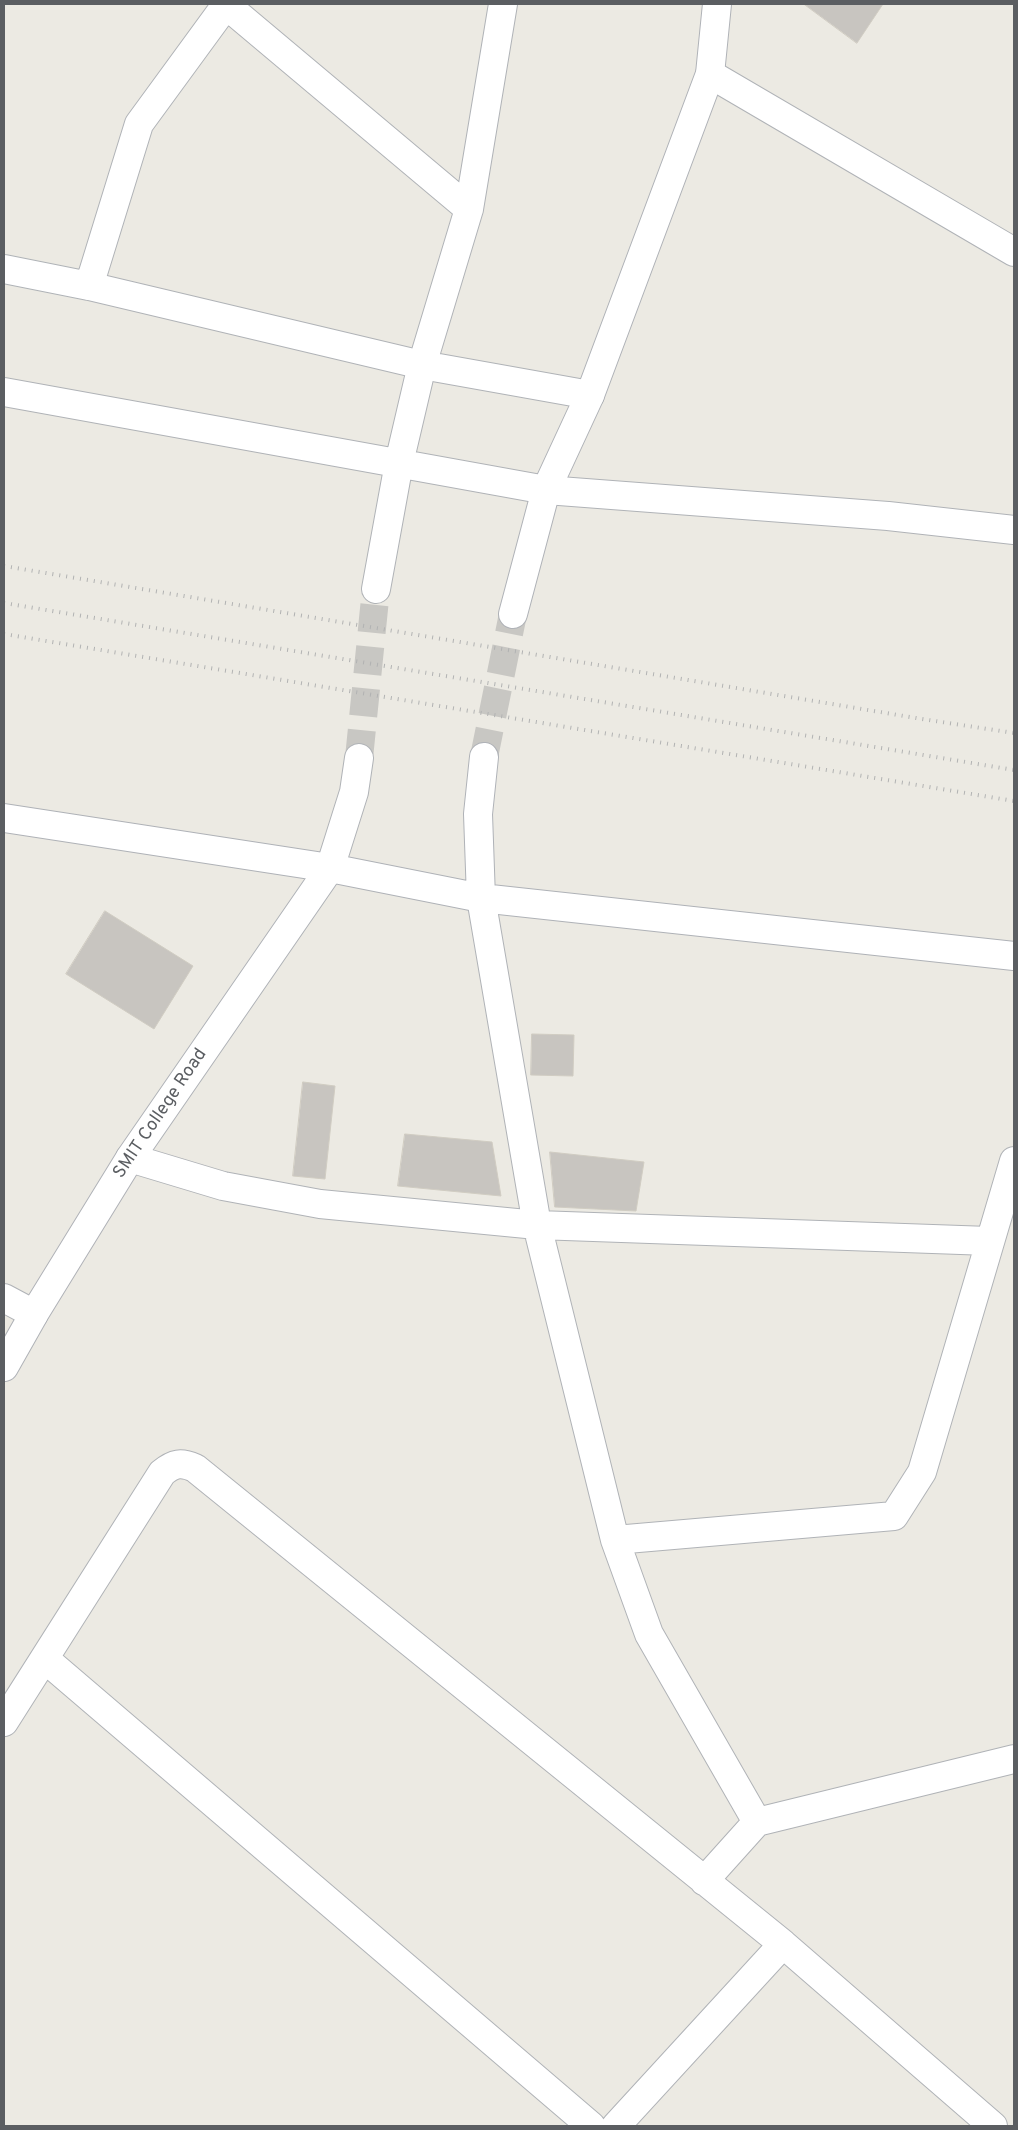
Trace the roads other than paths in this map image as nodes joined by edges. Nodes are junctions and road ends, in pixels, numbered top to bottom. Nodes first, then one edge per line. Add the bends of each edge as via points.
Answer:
1 (226, 4) edge
2 (503, 4) edge
3 (716, 4) edge
4 (710, 74) junction
5 (469, 209) junction
6 (1014, 252) edge
7 (4, 269) edge
8 (89, 286) junction
9 (422, 365) junction
10 (4, 392) edge
11 (590, 395) junction
12 (399, 463) junction
13 (546, 490) junction
14 (1014, 530) edge
15 (376, 589) tunnel mouth
16 (513, 614) tunnel mouth
17 (484, 757) tunnel mouth
18 (359, 758) tunnel mouth
19 (4, 818) edge
20 (330, 868) junction
21 (481, 898) junction
22 (1014, 956) edge
23 (130, 1158) junction
24 (1014, 1161) edge
25 (537, 1225) junction
26 (990, 1241) junction
27 (4, 1298) edge
28 (34, 1314) junction
29 (4, 1367) edge
30 (615, 1540) junction
31 (45, 1659) junction
32 (4, 1722) edge
33 (1014, 1759) edge
34 (757, 1822) junction
35 (704, 1881) junction
36 (783, 1944) junction
37 (591, 2126) edge
38 (616, 2126) edge
39 (993, 2126) edge

1 - 5 street
1 - 8 street via 140,124
2 - 5 street
3 - 4 street
4 - 6 street
4 - 11 street
5 - 9 street
7 - 8 street
8 - 9 street
9 - 11 street
9 - 12 street
10 - 12 street
11 - 13 street
12 - 13 street
12 - 15 street
13 - 14 street via 888,516
13 - 16 street
17 - 21 street via 478,814
18 - 20 street, SMIT College Road via 354,792
19 - 20 street
20 - 21 street
20 - 23 street, SMIT College Road
21 - 22 street
21 - 25 street
23 - 25 street via 223,1186 320,1204
23 - 28 street, SMIT College Road
24 - 26 street
25 - 26 street
25 - 30 street
26 - 30 street via 922,1472 894,1516
27 - 28 street
28 - 29 street, SMIT College Road
30 - 34 street via 649,1634
31 - 32 street
31 - 35 street via 162,1473 171,1465 183,1463 204,1475
31 - 37 street
33 - 34 street
34 - 35 street
35 - 36 street
36 - 38 street
36 - 39 street

